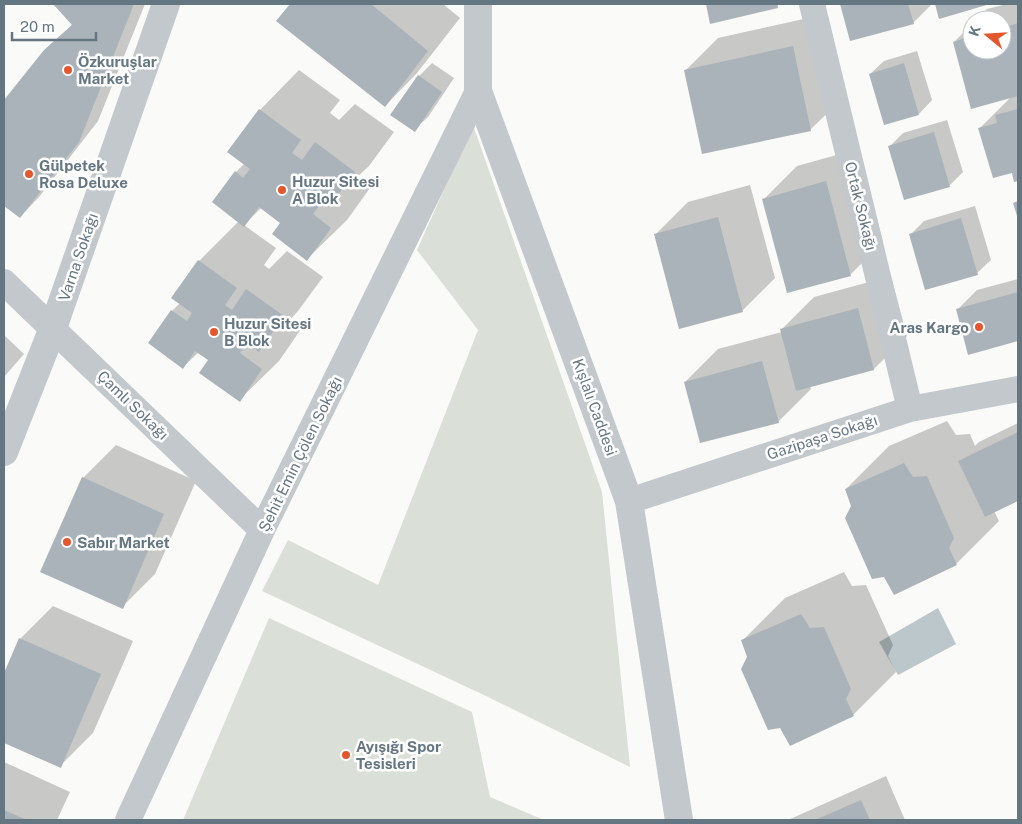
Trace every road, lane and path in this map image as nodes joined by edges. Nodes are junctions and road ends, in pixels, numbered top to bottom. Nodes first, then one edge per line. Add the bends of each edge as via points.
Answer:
1 (166, 4) edge
2 (478, 4) edge
3 (812, 4) edge
4 (478, 92) junction
5 (4, 282) edge
6 (53, 328) junction
7 (1018, 389) edge
8 (910, 409) junction
9 (4, 452) edge
10 (629, 500) junction
11 (262, 530) junction
12 (128, 820) edge
13 (680, 820) edge

1 - 6 street, Varna Sokağı
2 - 4 street, Kışlalı Caddesi
3 - 8 street, Ortak Sokağı
4 - 10 street, Kışlalı Caddesi
4 - 11 street, Şehit Emin Çölen Sokağı
5 - 6 street, Çamlı Sokağı
6 - 9 street, Varna Sokağı
6 - 11 street, Çamlı Sokağı
7 - 8 street, Gazipaşa Sokağı
8 - 10 street, Gazipaşa Sokağı
10 - 13 street, Kışlalı Caddesi
11 - 12 street, Şehit Emin Çölen Sokağı

